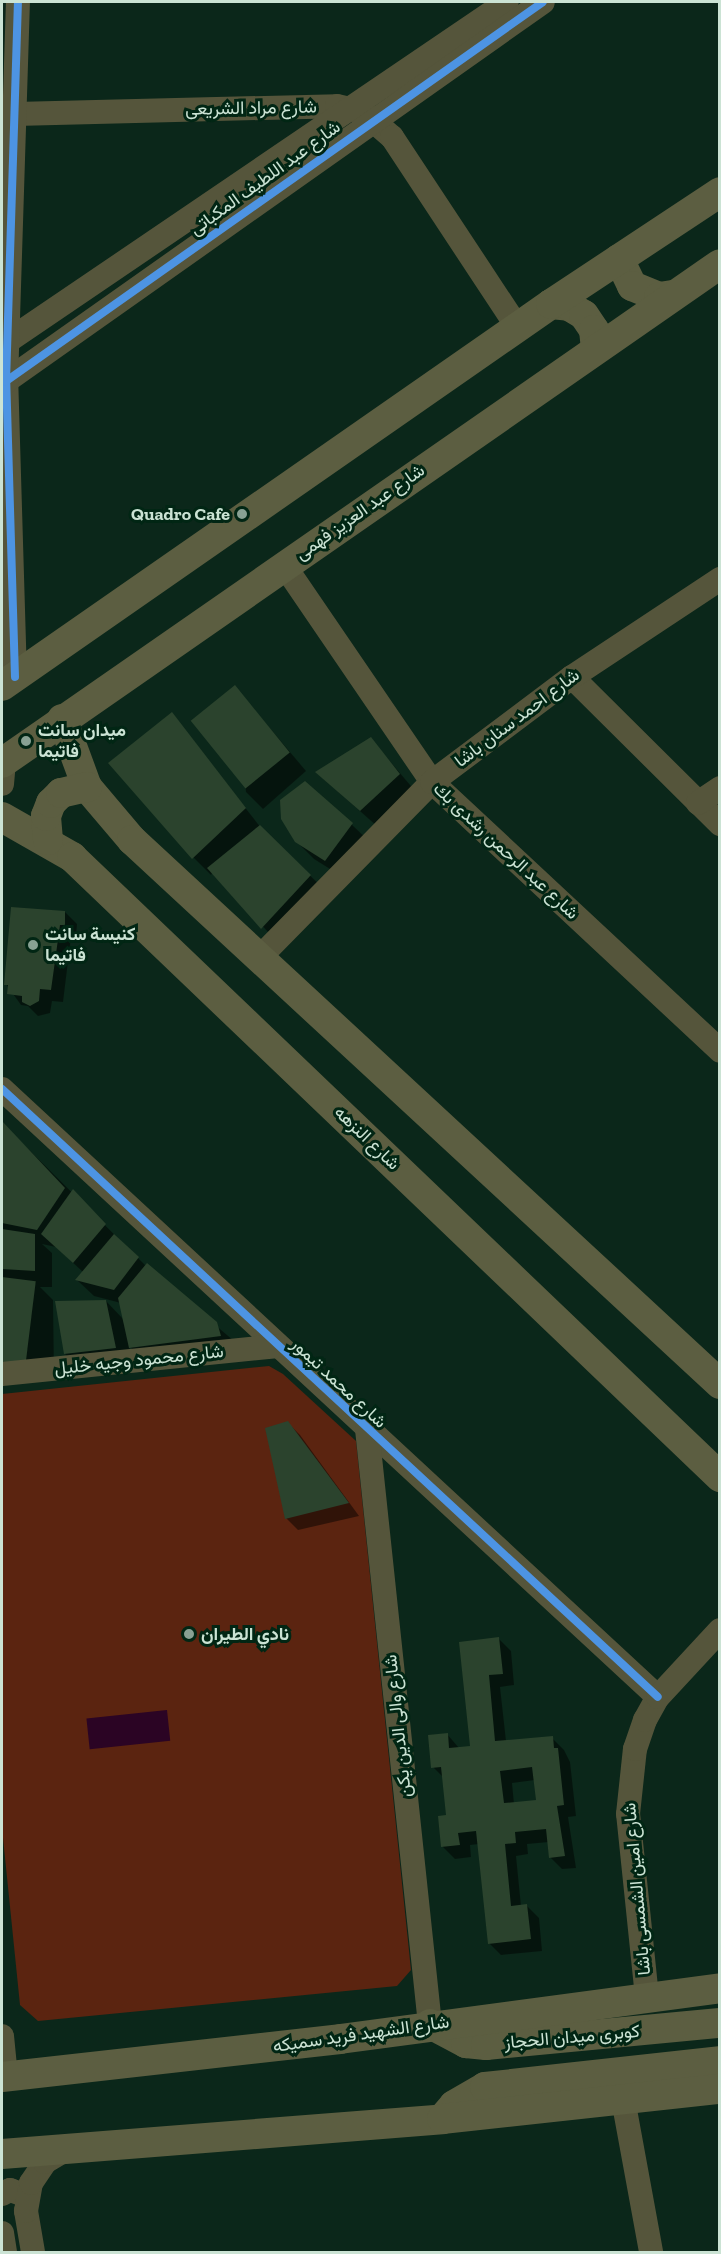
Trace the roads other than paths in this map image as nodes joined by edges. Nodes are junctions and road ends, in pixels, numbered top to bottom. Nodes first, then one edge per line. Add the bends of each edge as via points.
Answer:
1 (18, 2) edge
2 (507, 2) edge
3 (543, 2) edge
4 (350, 108) junction
5 (15, 114) junction
6 (374, 118) junction
7 (720, 192) edge
8 (619, 259) junction
9 (720, 264) edge
10 (675, 295) junction
11 (551, 304) junction
12 (518, 328) junction
13 (4, 343) edge
14 (596, 348) junction
15 (4, 383) edge
16 (284, 565) junction
17 (720, 579) edge
18 (572, 676) junction
19 (6, 680) edge
20 (62, 719) junction
21 (2, 769) edge
22 (432, 782) junction
23 (87, 787) junction
24 (720, 788) edge
25 (698, 803) junction
26 (2, 817) edge
27 (720, 824) edge
28 (48, 840) junction
29 (258, 959) junction
30 (720, 1051) edge
31 (2, 1089) edge
32 (276, 1346) junction
33 (2, 1374) edge
34 (711, 1376) edge
35 (720, 1397) edge
36 (367, 1429) junction
37 (720, 1477) edge
38 (720, 1630) edge
39 (658, 1697) junction
40 (720, 1988) edge
41 (647, 1997) junction
42 (720, 2023) edge
43 (430, 2024) junction
44 (2, 2036) edge
45 (720, 2061) edge
46 (4, 2077) edge
47 (720, 2089) edge
48 (623, 2099) junction
49 (442, 2119) junction
50 (67, 2149) junction
51 (2, 2154) edge
52 (2, 2194) edge
53 (27, 2196) junction
54 (2, 2233) edge
55 (5, 2253) edge
56 (33, 2253) edge
57 (651, 2253) edge

1 - 5 street
2 - 4 street, شارع عبد اللطيف المكباتى
3 - 6 street, شارع عبد اللطيف المكباتى
4 - 5 street, شارع مراد الشريعى
4 - 6 street, شارع مراد الشريعى
4 - 13 street, شارع عبد اللطيف المكباتى
5 - 13 street
6 - 12 street, شارع مراد الشريعى via 392,137
6 - 15 street, شارع عبد اللطيف المكباتى
7 - 8 main road
8 - 10 main road via 632,286 660,297
8 - 11 main road
9 - 10 main road, شارع عبد العزيز فهمى
10 - 14 main road, شارع عبد العزيز فهمى
11 - 12 main road
11 - 14 main road via 569,306 584,315 594,330
12 - 19 main road
13 - 15 street
14 - 16 main road, شارع عبد العزيز فهمى
15 - 19 street
16 - 20 main road, شارع عبد العزيز فهمى
16 - 22 street, شارع عبد الرحمن رشدى بك
17 - 18 street, شارع احمد سنان باشا
18 - 22 street, شارع احمد سنان باشا
18 - 25 street
20 - 21 main road, شارع عبد العزيز فهمى
20 - 23 main road
22 - 29 street, شارع احمد سنان باشا
22 - 30 street, شارع عبد الرحمن رشدى بك
23 - 28 main road via 61,793 51,803 46,816
23 - 29 main road via 132,840
24 - 25 street
25 - 27 street
26 - 28 main road, شارع النزهه
28 - 37 main road, شارع النزهه via 87,871
29 - 34 main road
31 - 32 street, شارع محمد تيمور
32 - 33 street, شارع محمود وجيه خليل
32 - 36 street, شارع محمد تيمور
34 - 35 main road
36 - 39 street, شارع محمد تيمور
36 - 43 street, شارع والى الدين يكن
38 - 39 street, شارع امين الشمسى باشا
39 - 41 street, شارع امين الشمسى باشا via 635,1749 628,1814
40 - 41 main road, شارع الشهيد فريد سميكه
41 - 43 main road, شارع الشهيد فريد سميكه
42 - 43 main road, كوبرى ميدان الحجاز via 486,2045 447,2036
43 - 46 main road, شارع الشهيد فريد سميكه via 340,2039
44 - 46 street
45 - 49 main road via 485,2087 454,2105
47 - 48 main road
48 - 49 main road
48 - 57 street
49 - 50 main road
50 - 51 main road
50 - 53 street via 40,2167
52 - 53 street via 10,2190
53 - 56 street
54 - 55 street

